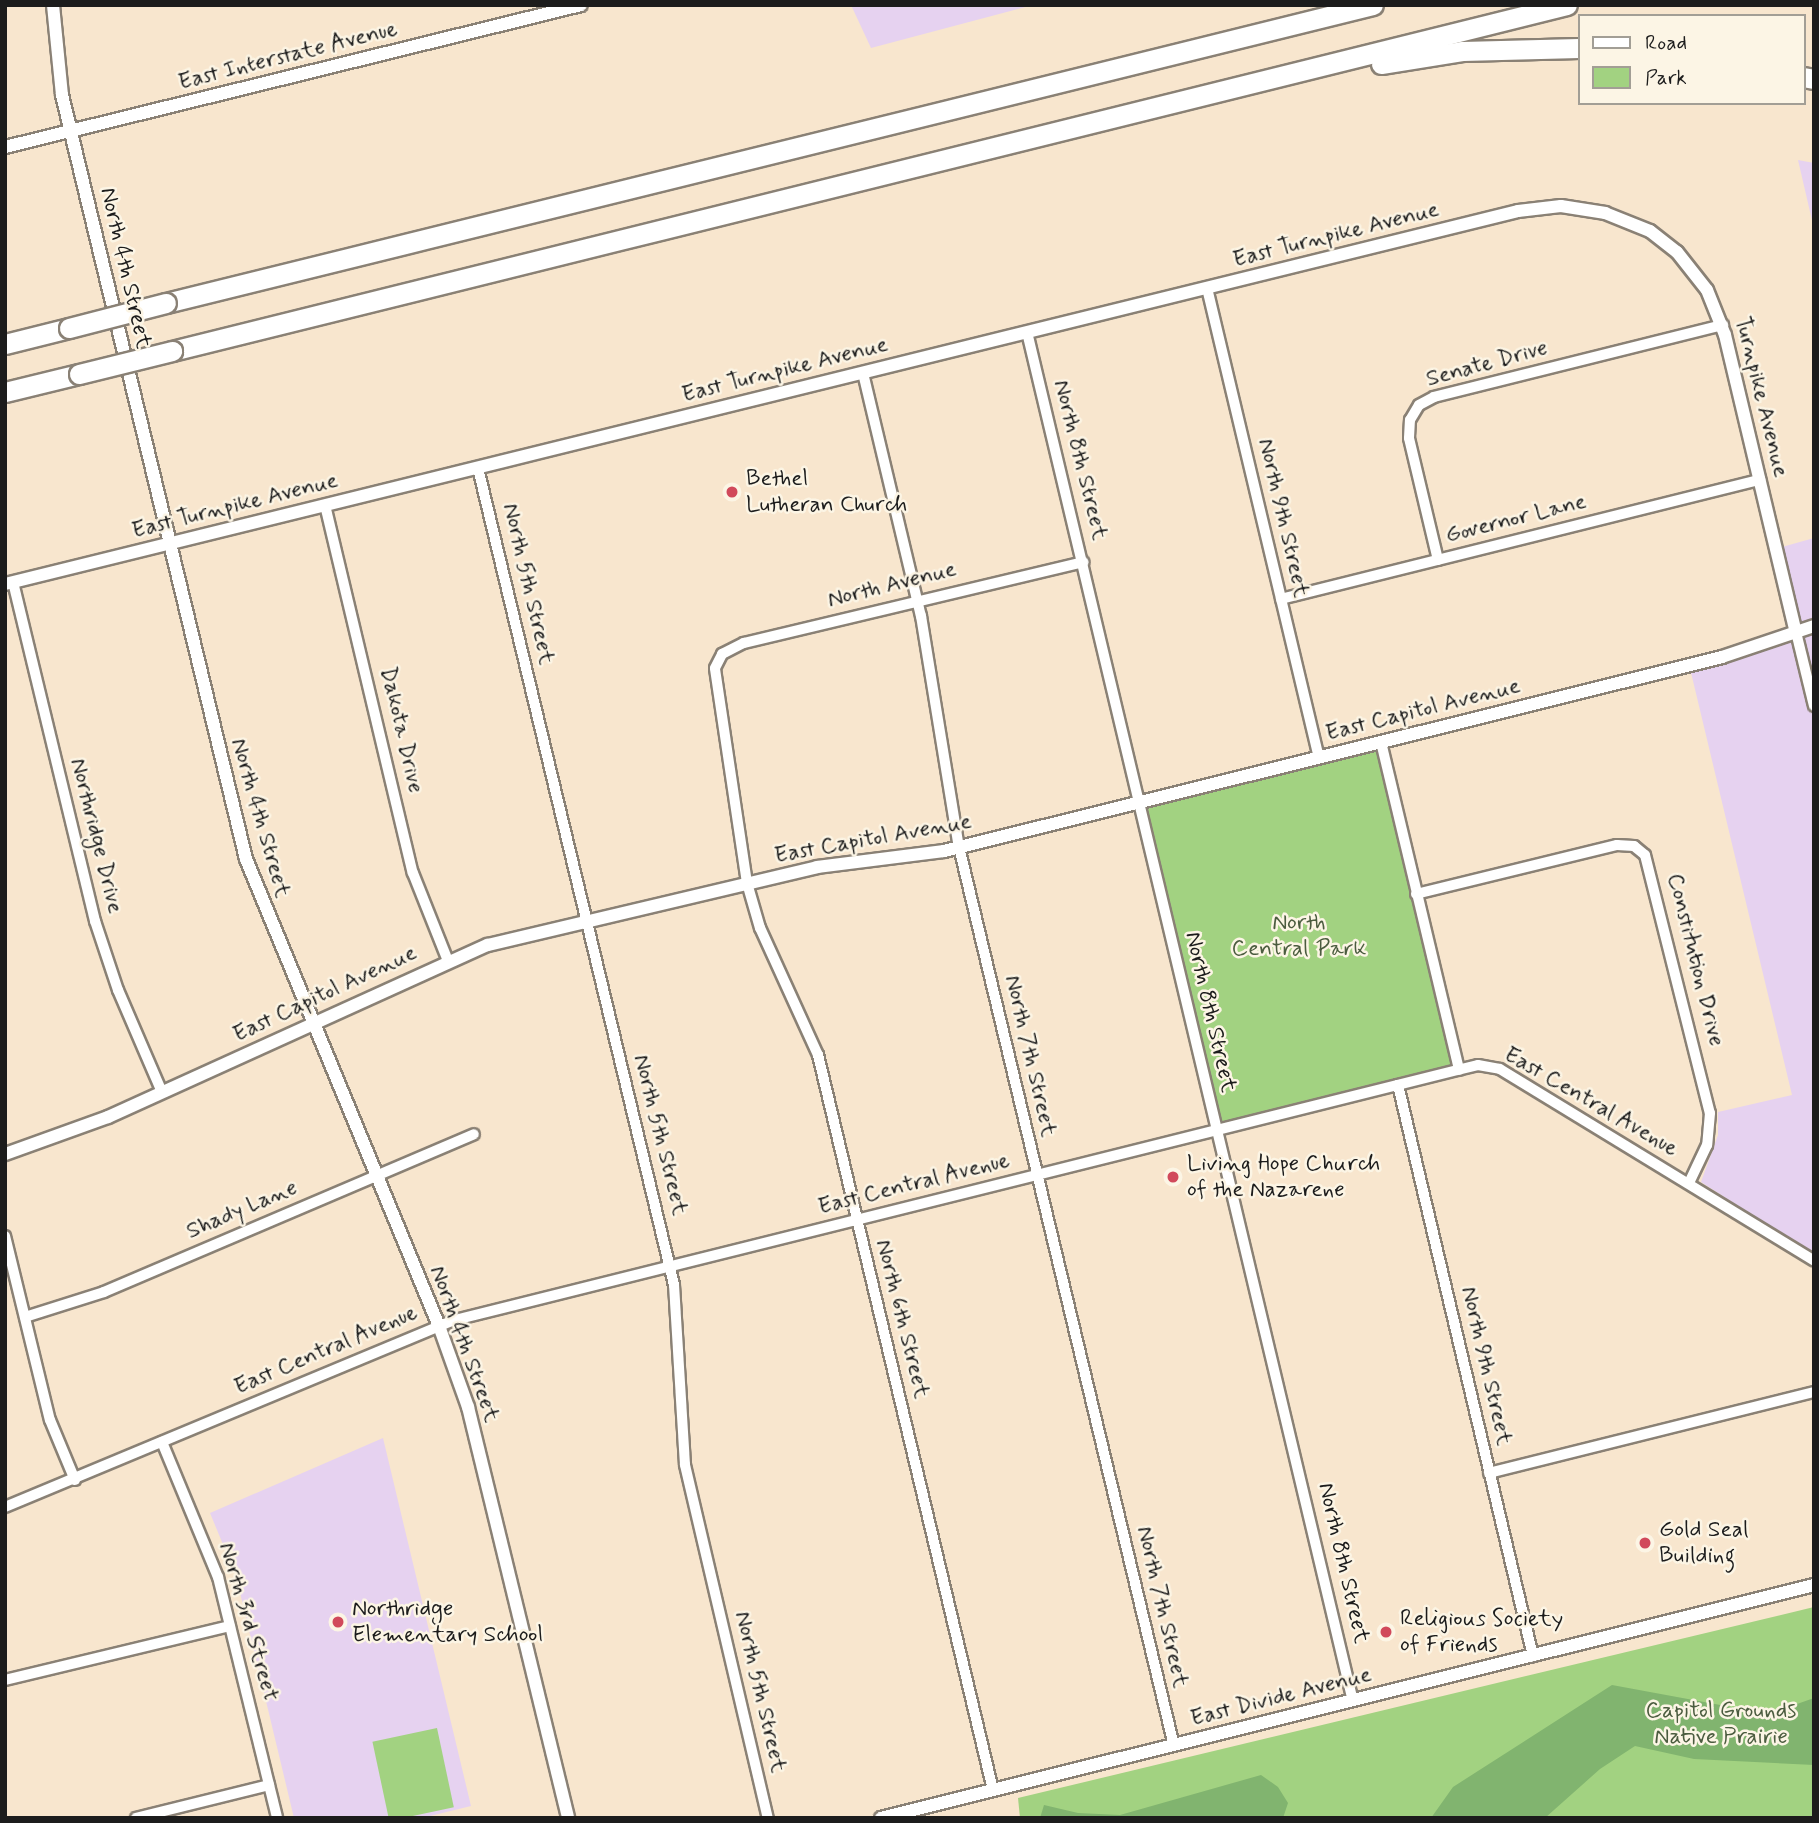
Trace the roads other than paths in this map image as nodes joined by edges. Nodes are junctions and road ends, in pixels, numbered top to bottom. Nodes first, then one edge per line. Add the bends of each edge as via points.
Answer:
1 (53, 5) edge
2 (581, 5) edge
3 (1334, 5) edge
4 (1373, 5) edge
5 (1567, 5) edge
6 (546, 9) edge
7 (1577, 48) edge
8 (1116, 69) junction
9 (71, 131) junction
10 (1034, 137) junction
11 (5, 147) edge
12 (1576, 207) joint
13 (1207, 288) junction
14 (1723, 325) junction
15 (1027, 332) junction
16 (5, 344) edge
17 (863, 373) junction
18 (5, 392) edge
19 (478, 468) junction
20 (1760, 480) junction
21 (326, 505) junction
22 (170, 544) junction
23 (1438, 560) junction
24 (1083, 562) junction
25 (9, 583) edge
26 (1281, 599) junction
27 (917, 600) junction
28 (1814, 626) edge
29 (1796, 632) junction
30 (717, 660) joint
31 (1814, 706) edge
32 (1381, 742) junction
33 (1319, 757) junction
34 (1139, 803) junction
35 (959, 847) junction
36 (747, 883) junction
37 (1416, 894) junction
38 (587, 922) junction
39 (448, 961) junction
40 (311, 1024) junction
41 (1459, 1070) junction
42 (1398, 1085) junction
43 (162, 1092) junction
44 (1217, 1130) junction
45 (474, 1134) dead end
46 (5, 1154) edge
47 (1037, 1175) junction
48 (375, 1176) junction
49 (1689, 1183) junction
50 (857, 1220) junction
51 (5, 1236) edge
52 (1814, 1261) edge
53 (670, 1266) junction
54 (25, 1317) junction
55 (439, 1326) junction
56 (1814, 1392) edge
57 (162, 1442) junction
58 (1489, 1472) junction
59 (75, 1480) junction
60 (5, 1507) edge
61 (1814, 1585) edge
62 (230, 1626) junction
63 (1533, 1656) junction
64 (5, 1680) edge
65 (1353, 1701) junction
66 (1174, 1746) junction
67 (269, 1785) junction
68 (993, 1790) junction
69 (136, 1818) edge
70 (277, 1818) edge
71 (568, 1818) edge
72 (768, 1818) edge
73 (881, 1818) edge

1 - 9 street, North 4th Street via 56,60
2 - 6 street, East Interstate Avenue
3 - 8 highway
4 - 8 highway
5 - 10 highway
6 - 9 street, East Interstate Avenue
7 - 10 highway via 1490,49 1412,58
8 - 16 highway, bridge
9 - 11 street, East Interstate Avenue
9 - 22 street, North 4th Street
10 - 18 highway, bridge
12 - 13 street, East Turnpike Avenue via 1518,211
12 - 14 street, Turnpike Avenue via 1619,217 1664,241 1697,275
13 - 15 street, East Turnpike Avenue
13 - 26 street, North 9th Street
14 - 20 street, Turnpike Avenue
14 - 23 street, Senate Drive via 1434,397 1419,405 1410,420 1409,438
15 - 17 street, East Turnpike Avenue
15 - 24 street, North 8th Street
17 - 19 street, East Turnpike Avenue
17 - 27 street, North 7th Street
19 - 21 street, East Turnpike Avenue
19 - 38 street, North 5th Street
20 - 23 street, Governor Lane
20 - 29 street, Turnpike Avenue
21 - 22 street, East Turnpike Avenue
21 - 39 street, Dakota Drive via 413,873
22 - 25 street, East Turnpike Avenue
22 - 40 street, North 4th Street via 246,859
23 - 26 street, Governor Lane
24 - 27 street, North Avenue
24 - 34 street, North 8th Street
25 - 43 street, Northridge Drive via 95,921 118,990
26 - 33 street, North 9th Street
27 - 30 street, North Avenue via 744,643
27 - 35 street, North 7th Street
28 - 29 street, East Capitol Avenue
29 - 31 street
29 - 32 street, East Capitol Avenue via 1722,657
30 - 36 street, North 6th Street via 716,686
32 - 33 street, East Capitol Avenue
32 - 37 street
33 - 34 street, East Capitol Avenue
34 - 35 street, East Capitol Avenue
34 - 44 street, North 8th Street
35 - 36 street, East Capitol Avenue via 910,858 817,867
35 - 47 street, North 7th Street
36 - 38 street, East Capitol Avenue
36 - 50 street, North 6th Street via 760,928 816,1045
37 - 41 street
37 - 49 street, Constitution Drive via 1617,845 1634,846 1645,855 1710,1113 1707,1145
38 - 39 street, East Capitol Avenue via 488,945
38 - 53 street, North 5th Street
39 - 40 street, East Capitol Avenue
40 - 43 street, East Capitol Avenue
40 - 48 street, North 4th Street
41 - 42 street, East Central Avenue
41 - 49 street, East Central Avenue via 1478,1065 1500,1069
42 - 44 street, East Central Avenue
42 - 58 street, North 9th Street
43 - 46 street, East Capitol Avenue via 68,1135
44 - 47 street, East Central Avenue
44 - 65 street, North 8th Street
45 - 48 street, Shady Lane
47 - 50 street, East Central Avenue
47 - 66 street, North 7th Street
48 - 54 street, Shady Lane via 104,1292
48 - 55 street, North 4th Street
49 - 52 street, East Central Avenue
50 - 53 street, East Central Avenue
50 - 68 street, North 6th Street
51 - 54 street
53 - 55 street, East Central Avenue
53 - 72 street, North 5th Street via 679,1320 685,1465
54 - 59 street via 50,1420
55 - 57 street, East Central Avenue
55 - 71 street, North 4th Street via 486,1474
56 - 58 street
57 - 59 street, East Central Avenue
57 - 62 street, North 3rd Street via 214,1565
58 - 63 street, North 9th Street
59 - 60 street, East Central Avenue
61 - 63 street, East Divide Avenue
62 - 64 street
62 - 67 street, North 3rd Street
63 - 65 street, East Divide Avenue
65 - 66 street, East Divide Avenue
66 - 68 street, East Divide Avenue
67 - 69 street
67 - 70 street, North 3rd Street
68 - 73 street, East Divide Avenue

